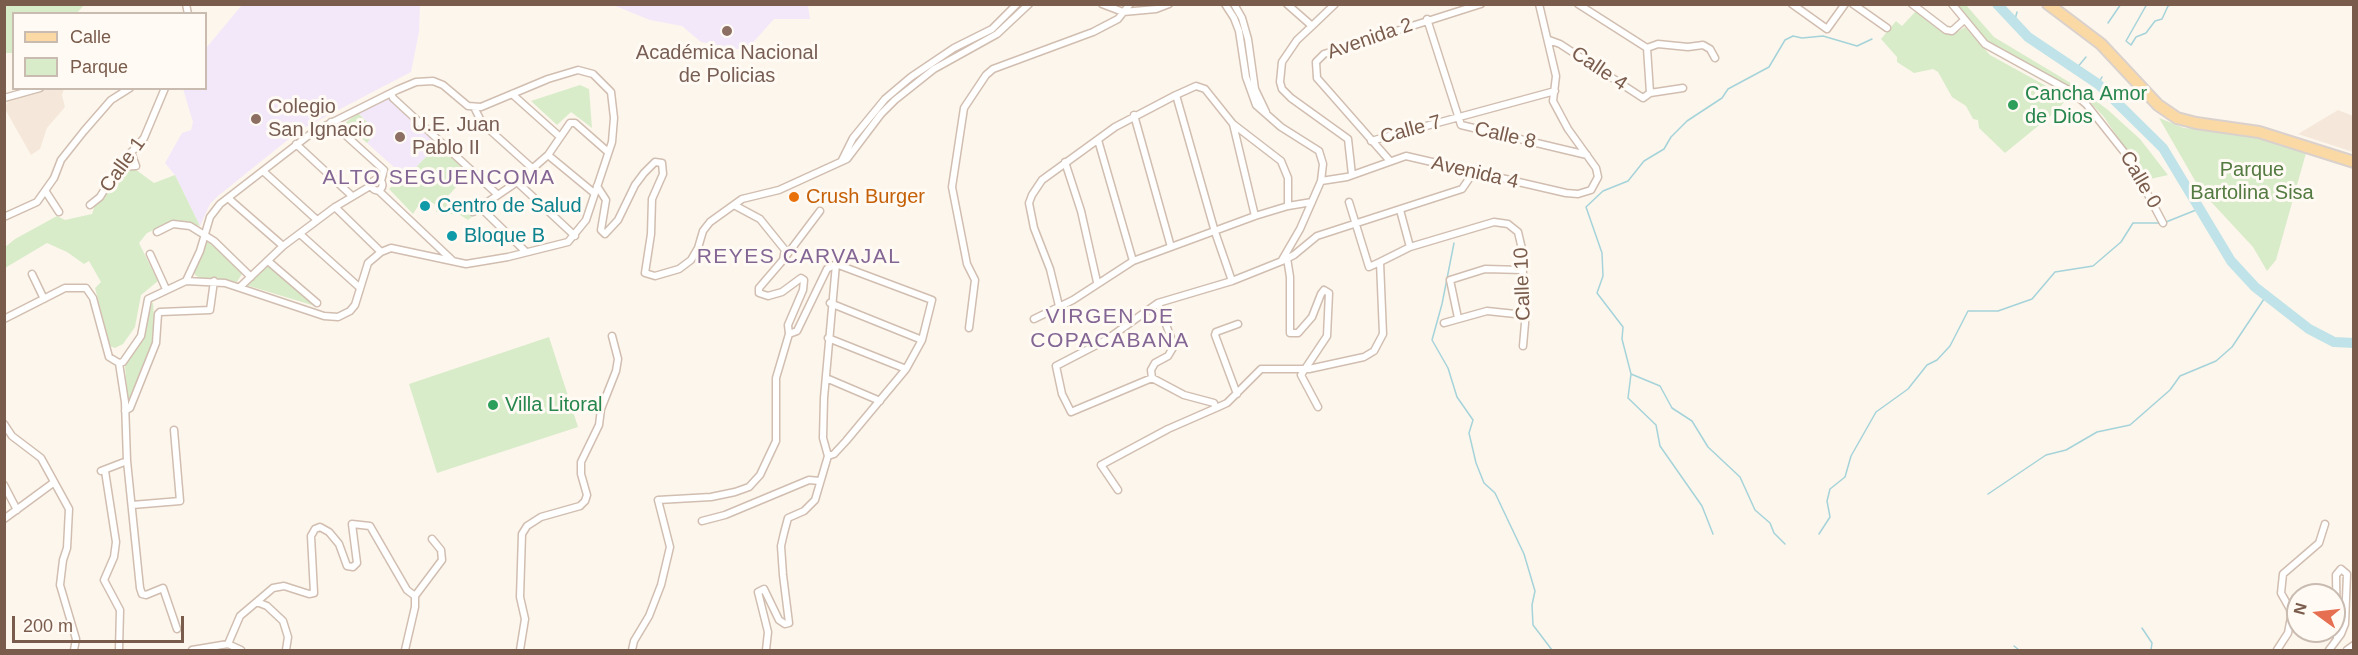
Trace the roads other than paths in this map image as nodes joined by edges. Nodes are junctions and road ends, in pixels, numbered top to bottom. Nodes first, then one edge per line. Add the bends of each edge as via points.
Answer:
1 (1017, 4) edge
2 (1029, 4) edge
3 (1102, 4) edge
4 (1130, 4) edge
5 (1169, 4) edge
6 (1225, 4) edge
7 (1234, 4) edge
8 (1287, 4) edge
9 (1335, 4) edge
10 (1480, 4) edge
11 (1539, 4) edge
12 (1578, 4) edge
13 (1792, 4) edge
14 (1845, 4) edge
15 (1853, 4) edge
16 (1912, 4) edge
17 (1952, 4) edge
18 (2048, 4) edge
19 (1123, 12) junction
20 (1427, 19) junction
21 (1963, 21) junction
22 (1312, 26) junction
23 (1887, 28) dead end
24 (994, 32) junction
25 (1549, 40) junction
26 (1647, 48) junction
27 (1715, 58) dead end
28 (1683, 88) dead end
29 (33, 90) edge
30 (127, 90) edge
31 (164, 90) edge
32 (1555, 91) junction
33 (391, 93) junction
34 (1650, 93) junction
35 (512, 94) junction
36 (1176, 95) junction
37 (4, 98) edge
38 (474, 107) junction
39 (1267, 113) junction
40 (1134, 115) junction
41 (1458, 118) junction
42 (331, 122) junction
43 (1233, 124) junction
44 (559, 136) junction
45 (1098, 140) junction
46 (1371, 141) junction
47 (296, 144) junction
48 (131, 152) junction
49 (608, 152) junction
50 (548, 155) junction
51 (1588, 155) junction
52 (1390, 161) junction
53 (1065, 162) junction
54 (2354, 162) edge
55 (118, 167) junction
56 (532, 168) junction
57 (263, 171) junction
58 (1473, 173) junction
59 (1352, 175) junction
60 (1321, 180) junction
61 (381, 181) junction
62 (517, 182) junction
63 (372, 185) junction
64 (597, 186) junction
65 (379, 191) junction
66 (46, 192) junction
67 (594, 193) junction
68 (497, 194) junction
69 (352, 196) junction
70 (228, 198) junction
71 (1312, 202) junction
72 (1349, 202) dead end
73 (734, 205) junction
74 (90, 206) dead end
75 (1288, 206) junction
76 (335, 207) junction
77 (480, 207) junction
78 (1400, 210) junction
79 (820, 211) dead end
80 (59, 212) dead end
81 (473, 212) dead end
82 (1255, 216) junction
83 (4, 218) edge
84 (317, 220) junction
85 (2163, 222) dead end
86 (1355, 224) junction
87 (157, 232) dead end
88 (1215, 232) junction
89 (300, 234) junction
90 (205, 236) junction
91 (575, 236) junction
92 (284, 246) junction
93 (1171, 247) junction
94 (1410, 247) junction
95 (441, 249) junction
96 (381, 252) junction
97 (526, 252) junction
98 (150, 254) dead end
99 (434, 258) junction
100 (783, 260) junction
101 (1284, 260) junction
102 (268, 261) junction
103 (453, 261) junction
104 (1133, 261) junction
105 (1380, 262) junction
106 (836, 264) junction
107 (1523, 270) junction
108 (32, 274) dead end
109 (251, 277) junction
110 (186, 281) junction
111 (214, 281) junction
112 (1232, 281) junction
113 (1097, 282) junction
114 (240, 287) junction
115 (360, 287) junction
116 (166, 289) junction
117 (44, 299) junction
118 (317, 303) dead end
119 (830, 303) junction
120 (1158, 303) junction
121 (1059, 306) junction
122 (1525, 315) junction
123 (1458, 318) junction
124 (4, 319) edge
125 (1034, 319) dead end
126 (1444, 323) dead end
127 (1238, 324) dead end
128 (969, 328) dead end
129 (789, 334) junction
130 (612, 336) dead end
131 (828, 338) junction
132 (922, 340) junction
133 (1523, 346) dead end
134 (119, 363) junction
135 (906, 369) junction
136 (1303, 369) junction
137 (826, 378) junction
138 (1152, 378) junction
139 (1236, 394) junction
140 (880, 401) junction
141 (1318, 407) dead end
142 (1216, 408) junction
143 (125, 411) junction
144 (4, 424) edge
145 (174, 430) dead end
146 (12, 436) junction
147 (4, 441) edge
148 (828, 456) junction
149 (127, 461) junction
150 (820, 481) junction
151 (53, 483) junction
152 (4, 485) edge
153 (1118, 490) dead end
154 (132, 505) junction
155 (17, 510) junction
156 (4, 519) edge
157 (702, 521) dead end
158 (2325, 524) dead end
159 (432, 539) dead end
160 (415, 596) junction
161 (257, 602) junction
162 (177, 629) dead end
163 (2337, 638) joint
164 (228, 644) junction
165 (2354, 645) edge
166 (74, 651) edge
167 (119, 651) edge
168 (192, 651) edge
169 (241, 651) edge
170 (286, 651) edge
171 (405, 651) edge
172 (520, 651) edge
173 (632, 651) edge
174 (766, 651) edge
175 (2277, 651) edge
176 (2347, 651) edge

1 - 24 street
2 - 24 street
3 - 19 street
4 - 19 street
5 - 19 street
6 - 39 street via 1242,43 1249,91 1256,105
7 - 39 street via 1248,39 1255,89
8 - 22 street
9 - 22 street
10 - 20 street, Avenida 2
11 - 25 street
12 - 26 street
13 - 14 street via 1827,29
15 - 23 street
16 - 21 street via 1946,30 1952,31
17 - 21 street, Calle 0
18 - 54 main road via 2101,44 2148,95 2177,118 2259,132
19 - 128 street via 1118,19 1093,32 993,69 964,108 952,187 967,264 975,280
20 - 41 street, Calle 8
20 - 46 street, Avenida 2 via 1324,54 1316,62 1317,78
21 - 85 street, Calle 0 via 1993,50 2073,92 2086,104 2128,157
22 - 59 street via 1282,62 1280,82 1291,98 1348,139
24 - 73 street via 954,48 911,77 885,99 852,138 842,160 779,190 742,199
25 - 32 street
25 - 34 street, Calle 4 via 1642,98
26 - 27 street via 1658,44 1702,45 1710,48
26 - 34 street
28 - 34 street, Calle 4
29 - 37 street
30 - 66 street via 111,100 69,149
31 - 48 street, Calle 1 via 144,138
32 - 41 street, Calle 7
32 - 51 street via 1553,101 1558,112
33 - 38 street via 417,82 433,81
33 - 42 street
33 - 68 street
35 - 38 street
35 - 44 street
35 - 49 street via 565,73 578,70 593,74 611,92 614,117
36 - 40 street
36 - 43 street via 1196,86 1205,89
36 - 88 street
38 - 56 street via 482,123
39 - 60 street via 1318,151 1323,164
40 - 45 street
40 - 93 street
41 - 46 street, Calle 7
41 - 51 street, Calle 8 via 1461,125
42 - 47 street
42 - 61 street via 384,170
43 - 75 street via 1281,161 1288,178
43 - 82 street
44 - 49 street via 566,126 575,123
44 - 50 street
45 - 53 street
45 - 104 street
46 - 52 street, Avenida 2
47 - 57 street
47 - 69 street
48 - 55 street, Calle 1
48 - 55 street via 136,166
49 - 64 street
50 - 56 street
50 - 67 street
51 - 58 street, Avenida 4 via 1598,177 1591,190 1578,194
52 - 58 street, Avenida 4 via 1406,156
52 - 59 street, Avenida 4
53 - 113 street
53 - 121 street via 1042,180 1029,203
55 - 74 street, Calle 1
56 - 62 street
57 - 70 street
57 - 84 street
58 - 78 street via 1462,189
59 - 60 street, Avenida 4
60 - 71 street
61 - 63 street via 375,180
61 - 65 street
62 - 68 street
62 - 91 street
63 - 65 street
63 - 69 street
64 - 67 street
64 - 73 street via 606,200 601,231 607,233 644,173 655,162 662,162 663,174 652,199 644,269 648,276 667,274 691,260 703,231
65 - 95 street
66 - 80 street
66 - 83 street via 37,202
67 - 91 street via 586,220
68 - 77 street
69 - 76 street
70 - 90 street via 210,217
70 - 92 street
71 - 75 street
71 - 101 street
72 - 86 street
73 - 100 street via 760,219 784,250
75 - 82 street
76 - 84 street
76 - 96 street
77 - 81 street
77 - 97 street
78 - 86 street
78 - 94 street
79 - 100 street
82 - 88 street
84 - 89 street
86 - 101 street via 1317,236
86 - 105 street via 1369,267
87 - 90 street via 182,224
88 - 93 street
88 - 112 street
89 - 92 street
89 - 115 street
90 - 109 street
90 - 110 street
91 - 97 street via 568,242
92 - 102 street
93 - 104 street
94 - 105 street
94 - 107 street, Calle 10 via 1503,222 1521,235
95 - 99 street
95 - 103 street
96 - 99 street via 400,249
96 - 115 street via 368,263
97 - 103 street via 466,264
98 - 116 street
99 - 103 street
100 - 129 street via 759,291 768,296 782,292 801,278 804,280 788,326
101 - 112 street
101 - 136 street via 1290,277 1290,333 1298,333 1312,317 1323,292 1330,295 1327,336
102 - 109 street
102 - 118 street
104 - 113 street
105 - 136 street via 1384,313 1380,344 1364,357
106 - 119 street
106 - 129 street via 827,269 797,332
106 - 132 street via 932,300
107 - 122 street, Calle 10
107 - 123 street via 1485,269 1450,280
108 - 117 street
109 - 114 street
110 - 111 street
110 - 116 street
111 - 114 street
111 - 143 street via 210,310 158,314 156,343 130,408
112 - 120 street
113 - 121 street
114 - 115 street via 324,316 338,317 355,305
116 - 134 street via 148,299 141,336
117 - 124 street
117 - 134 street via 65,288 86,288 93,298 109,357
119 - 131 street
119 - 132 street
120 - 138 street via 1174,346 1168,356 1155,363
120 - 138 street via 1106,340 1056,366 1071,412
121 - 125 street
122 - 123 street via 1487,311
122 - 133 street, Calle 10
123 - 126 street
127 - 139 street via 1215,335
129 - 173 street via 776,378 776,441 760,475 749,487 735,492 657,500 670,547 661,585
130 - 172 street via 618,359 616,371 599,425 581,462 585,501 526,526 519,542 520,597 525,619
131 - 135 street
131 - 137 street
132 - 135 street
134 - 143 street
135 - 140 street
136 - 139 street via 1261,369
136 - 141 street via 1302,379
137 - 140 street
137 - 148 street via 824,438
138 - 142 street via 1184,395 1214,403
139 - 142 street
140 - 148 street
142 - 153 street via 1101,465
143 - 149 street
144 - 146 street
145 - 154 street via 180,501
146 - 147 street
146 - 151 street via 40,458
148 - 150 street
149 - 154 street
149 - 167 street via 103,471 116,543 104,580 120,610
150 - 157 street via 808,480
150 - 174 street via 815,500 804,511 788,518 784,533 782,556 789,623 779,620 764,589 758,592 768,632
151 - 155 street
151 - 166 street via 69,509 60,585 75,633
152 - 155 street
154 - 162 street via 141,592 146,595 163,588
155 - 156 street
158 - 175 street via 2319,543 2283,574 2280,586 2290,609 2290,626
159 - 160 street via 441,550 442,560
160 - 161 street via 407,590 373,530 355,522 351,530 355,566 347,566 339,544 329,532 318,528 311,536 314,592 279,586
160 - 171 street
161 - 164 street via 240,616
161 - 170 street via 283,621
163 - 163 street via 2336,576 2341,569 2347,574 2347,606 2345,624
164 - 168 street
164 - 169 street
165 - 176 street

